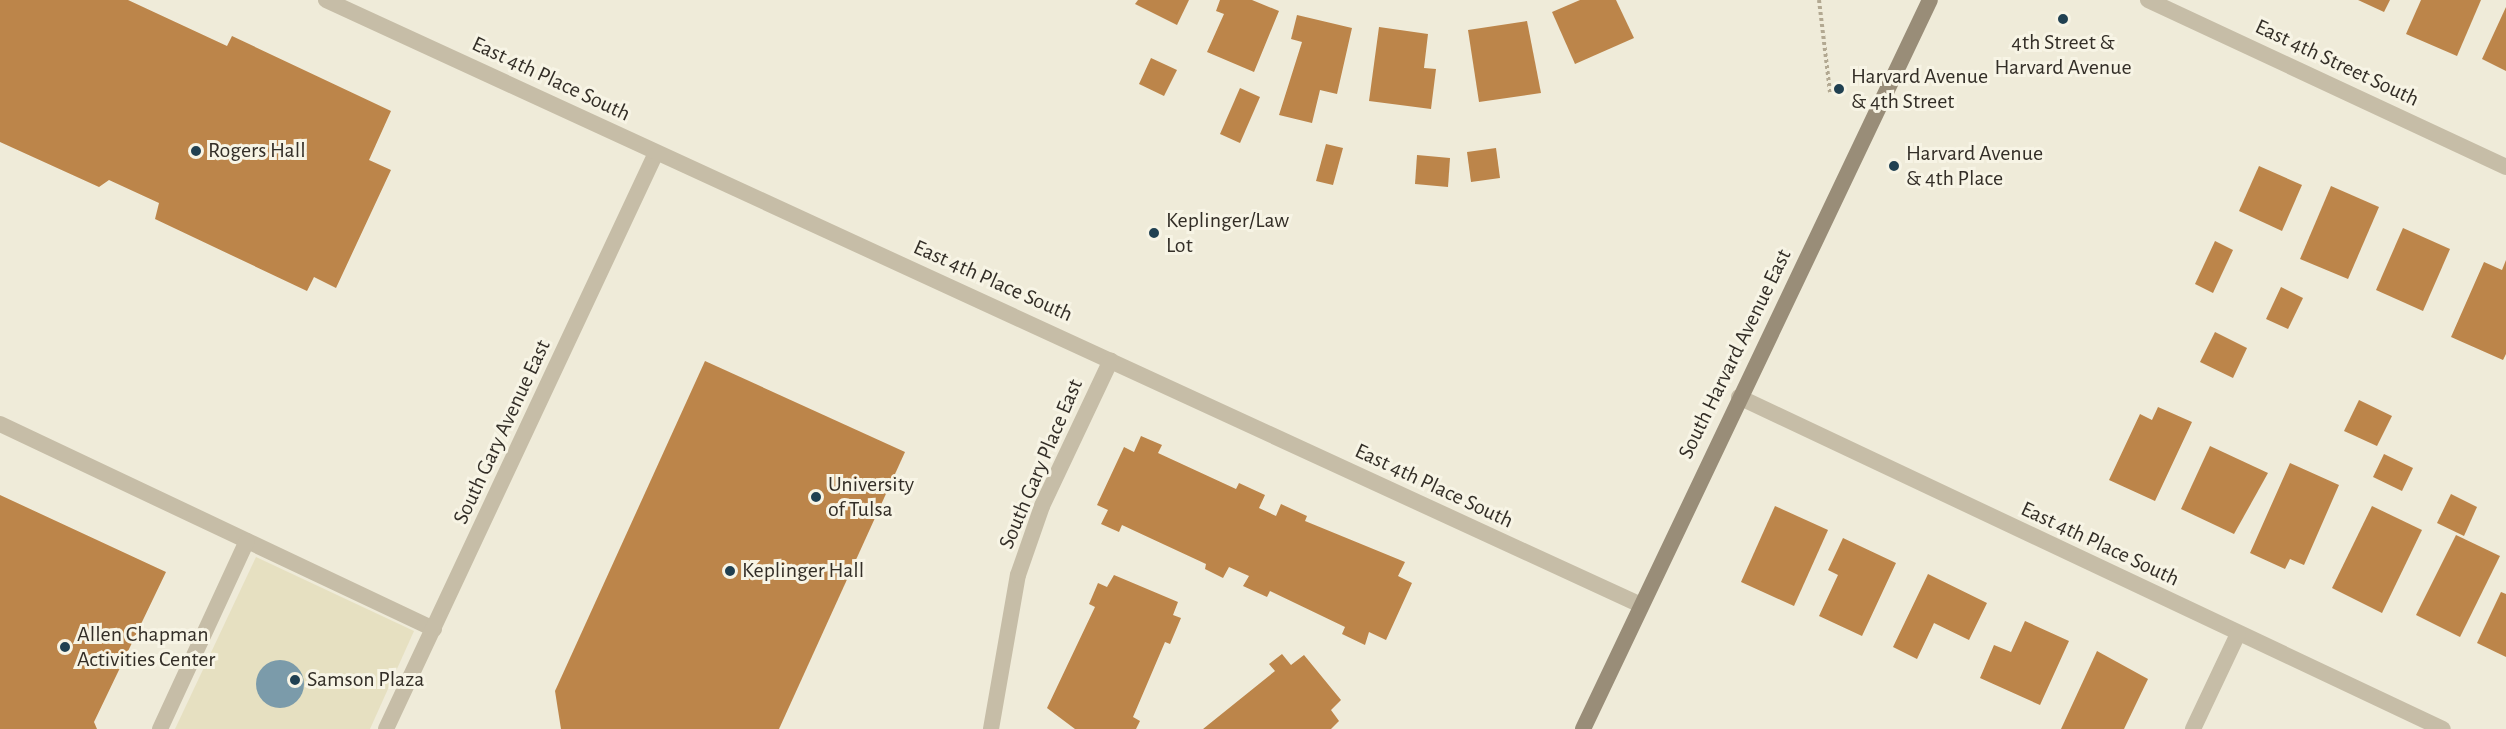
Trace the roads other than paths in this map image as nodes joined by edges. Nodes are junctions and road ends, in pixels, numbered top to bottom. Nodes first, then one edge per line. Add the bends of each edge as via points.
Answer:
1 (326, 0) edge
2 (1930, 0) edge
3 (2148, 0) edge
4 (656, 153) junction
5 (2506, 167) edge
6 (1111, 360) junction
7 (1739, 398) junction
8 (0, 424) edge
9 (247, 541) junction
10 (1641, 605) junction
11 (434, 629) junction
12 (2238, 634) junction
13 (160, 729) edge
14 (386, 729) edge
15 (991, 729) edge
16 (1583, 729) edge
17 (2193, 729) edge
18 (2443, 729) edge

1 - 4 street, East 4th Place South
2 - 7 main road, South Harvard Avenue East
3 - 5 street, East 4th Street South
4 - 6 street, East 4th Place South
4 - 11 street, South Gary Avenue East
6 - 10 street, East 4th Place South
6 - 15 street, South Gary Place East via 1042,506 1018,575
7 - 10 main road, South Harvard Avenue East
7 - 12 street, East 4th Place South
8 - 9 street
9 - 11 street
9 - 13 street
10 - 16 main road, South Harvard Avenue East
11 - 14 street, South Gary Avenue East
12 - 17 street
12 - 18 street, East 4th Place South

